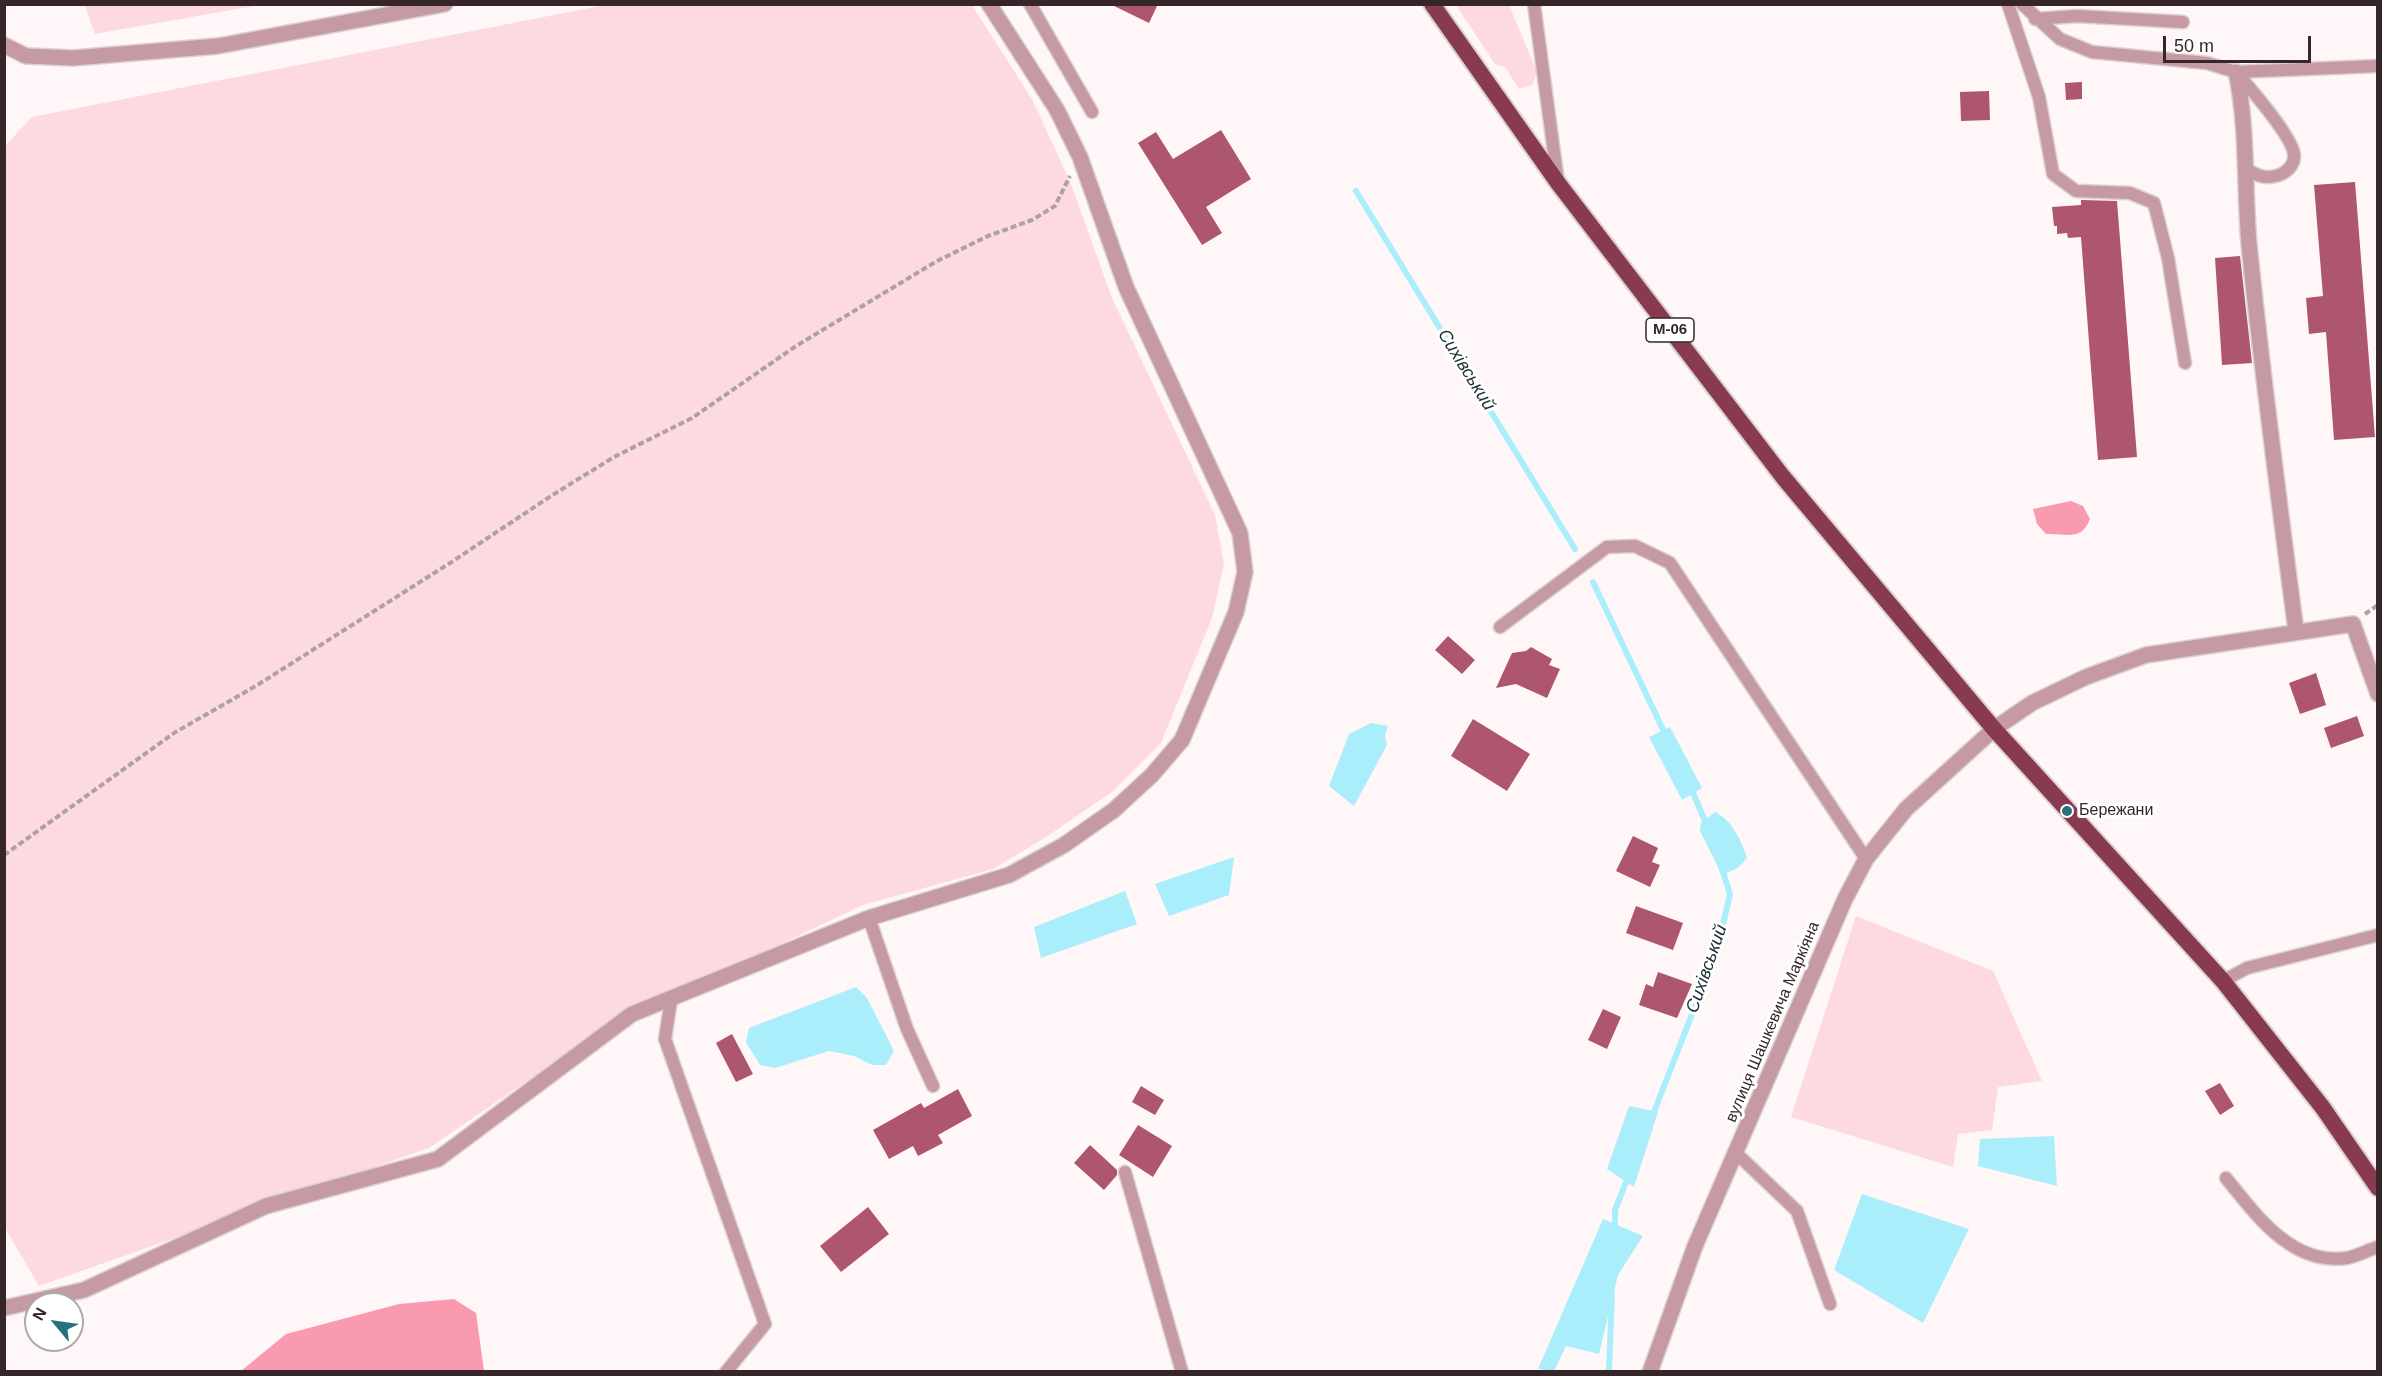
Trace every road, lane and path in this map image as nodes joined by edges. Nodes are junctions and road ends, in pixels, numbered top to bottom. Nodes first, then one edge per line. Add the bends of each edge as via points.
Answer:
1 (445, 4) edge
2 (989, 4) edge
3 (1030, 4) edge
4 (1432, 4) edge
5 (1534, 4) edge
6 (2008, 4) edge
7 (2022, 4) edge
8 (2035, 19) junction
9 (2183, 22) dead end
10 (4, 45) edge
11 (2378, 66) edge
12 (2236, 72) junction
13 (1092, 112) dead end
14 (1080, 157) junction
15 (2244, 168) junction
16 (1558, 183) junction
17 (2186, 363) dead end
18 (1500, 627) dead end
19 (2295, 631) junction
20 (2378, 694) edge
21 (1994, 729) junction
22 (4, 855) edge
23 (1866, 859) junction
24 (869, 918) junction
25 (2378, 935) edge
26 (2223, 981) junction
27 (671, 1000) junction
28 (933, 1086) dead end
29 (1736, 1154) junction
30 (1125, 1172) dead end
31 (2226, 1178) dead end
32 (2378, 1188) edge
33 (2378, 1247) edge
34 (1830, 1304) dead end
35 (4, 1308) edge
36 (726, 1371) edge
37 (1182, 1371) edge
38 (1650, 1371) edge

1 - 10 street via 218,46 73,58 26,56
2 - 14 street via 1057,110
3 - 13 lane
4 - 16 highway, М-06
5 - 16 lane
6 - 17 lane via 2039,97 2053,174 2076,191 2130,193 2154,203
7 - 8 lane
8 - 9 lane via 2077,16
8 - 12 lane via 2060,39 2092,52 2207,63
11 - 12 lane
12 - 15 street via 2242,98
12 - 15 lane via 2262,102 2294,155 2286,172 2273,177 2262,177
14 - 22 path via 1055,206 937,261 796,346 692,418 614,457 259,684 174,733
14 - 24 street via 1126,287 1240,533 1245,572 1236,612 1182,740 1114,810 1064,845 1009,874
15 - 19 street via 2264,395
16 - 21 highway, М-06 via 1783,477
18 - 23 lane via 1607,547 1635,546 1670,563
19 - 20 street, вулиця Шашкевича Маркіяна via 2353,624
19 - 21 street, вулиця Шашкевича Маркіяна via 2146,655 2086,677 2032,703
21 - 23 street, вулиця Шашкевича Маркіяна via 1906,809
21 - 26 highway, М-06
23 - 29 street, вулиця Шашкевича Маркіяна via 1845,899
24 - 27 street
24 - 28 lane via 907,1029
25 - 26 lane via 2247,968
26 - 32 highway, М-06 via 2323,1108
27 - 35 street via 632,1014 438,1159 266,1206 84,1290
27 - 36 lane via 666,1039 765,1324
29 - 34 lane via 1797,1211
29 - 38 street, вулиця Шашкевича Маркіяна via 1695,1246
30 - 37 lane
31 - 33 lane via 2261,1222 2282,1240 2318,1256 2347,1258

